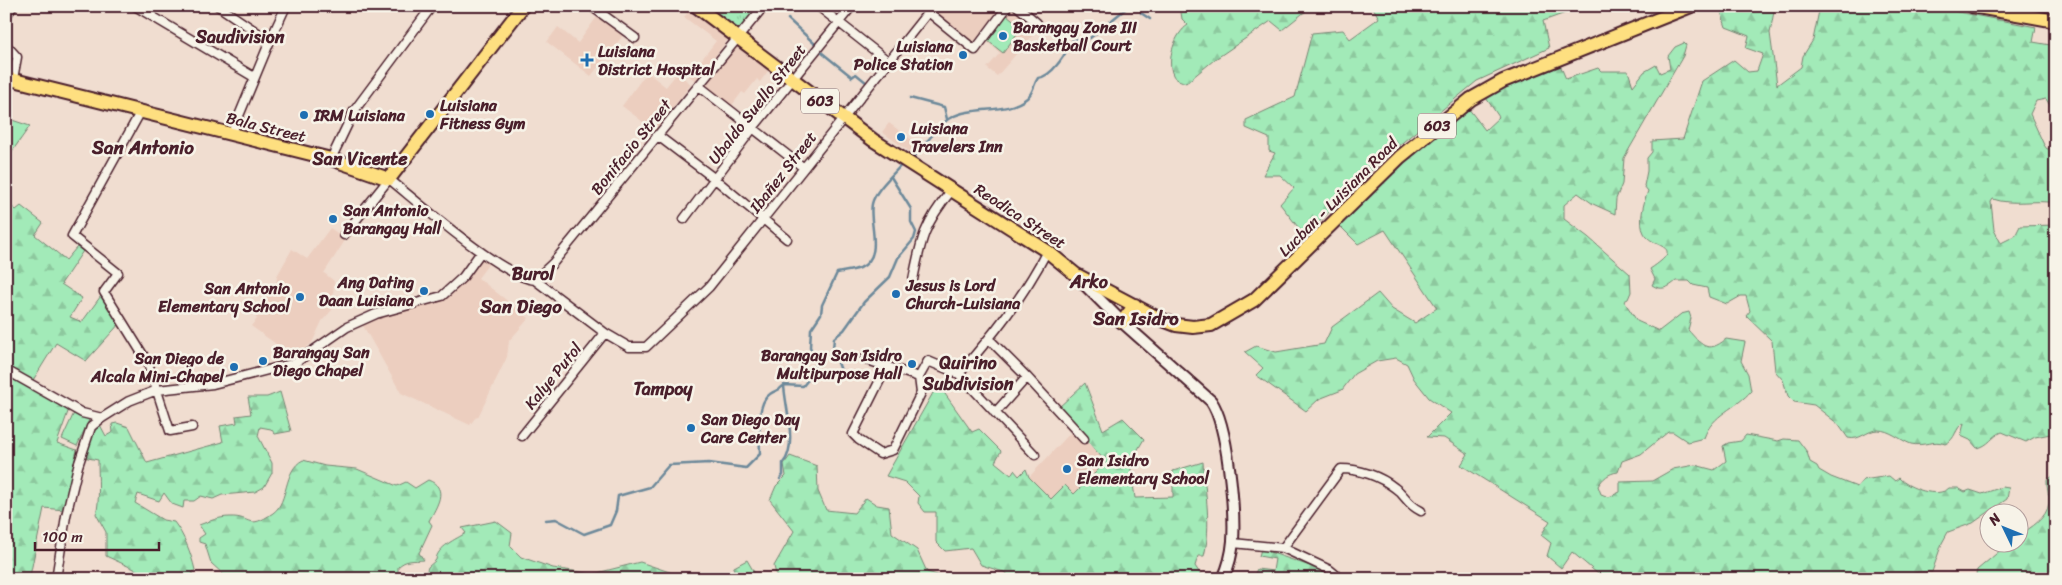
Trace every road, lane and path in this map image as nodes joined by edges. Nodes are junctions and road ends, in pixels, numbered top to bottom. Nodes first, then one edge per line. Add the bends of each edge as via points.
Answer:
1 (13, 6) edge
2 (135, 6) edge
3 (218, 6) edge
4 (286, 6) edge
5 (432, 6) edge
6 (523, 6) edge
7 (591, 6) edge
8 (696, 6) edge
9 (764, 6) edge
10 (818, 6) edge
11 (852, 6) edge
12 (920, 6) edge
13 (1008, 6) edge
14 (1017, 6) edge
15 (1691, 6) edge
16 (1972, 6) edge
17 (601, 9) edge
18 (931, 9) edge
19 (6, 16) edge
20 (2056, 21) edge
21 (839, 23) junction
22 (1038, 23) dead end
23 (635, 38) dead end
24 (738, 38) junction
25 (270, 41) junction
26 (6, 45) edge
27 (889, 62) junction
28 (254, 77) junction
29 (10, 79) edge
30 (791, 80) junction
31 (699, 86) junction
32 (140, 111) junction
33 (843, 118) junction
34 (753, 128) junction
35 (231, 135) junction
36 (657, 136) junction
37 (331, 159) junction
38 (804, 168) junction
39 (389, 179) junction
40 (715, 179) junction
41 (951, 191) junction
42 (684, 219) dead end
43 (763, 219) junction
44 (344, 236) dead end
45 (786, 239) dead end
46 (1047, 251) junction
47 (481, 252) junction
48 (1075, 274) junction
49 (535, 280) junction
50 (913, 280) dead end
51 (1135, 305) junction
52 (1228, 316) joint
53 (1122, 322) junction
54 (605, 333) junction
55 (989, 339) junction
56 (646, 347) joint
57 (864, 359) dead end
58 (887, 366) junction
59 (6, 370) edge
60 (958, 374) junction
61 (919, 377) junction
62 (1028, 377) junction
63 (157, 390) junction
64 (996, 413) junction
65 (102, 418) junction
66 (192, 427) dead end
67 (522, 436) dead end
68 (1084, 439) dead end
69 (1035, 455) dead end
70 (1421, 511) dead end
71 (1233, 543) junction
72 (1282, 548) junction
73 (56, 579) edge
74 (1223, 579) edge
75 (1341, 579) edge

1 - 19 street
2 - 28 street
3 - 25 street
4 - 25 street
5 - 37 street via 354,111
6 - 39 main road
7 - 17 street
8 - 24 main road, 603
9 - 24 street, Bonifacio Street
10 - 21 street
11 - 21 street, Ubaldo Suello Street
12 - 18 street
13 - 18 street via 975,50
14 - 22 street
15 - 52 main road, Lucban - Luisiana Road / 603 via 1503,80 1471,99 1400,157 1262,294
16 - 20 main road
17 - 23 street
18 - 27 street, Ibañez Street
21 - 27 street
21 - 30 street, Ubaldo Suello Street
24 - 30 main road, 603
24 - 31 street, Bonifacio Street
25 - 28 street
26 - 29 street via 17,57
27 - 33 street, Ibañez Street
28 - 35 street
29 - 32 main road, Bala Street
30 - 33 main road, 603
30 - 34 street, Ubaldo Suello Street
31 - 34 street
31 - 36 street, Bonifacio Street
32 - 35 main road, Bala Street
32 - 63 street via 72,236 118,273 104,292 148,363
33 - 38 street, Ibañez Street
33 - 41 main road, Reodica Street / 603
34 - 38 street
34 - 40 street, Ubaldo Suello Street
35 - 37 main road, Bala Street
36 - 40 street
36 - 49 street, Bonifacio Street via 559,256
37 - 39 main road, Bala Street
38 - 43 street, Ibañez Street
39 - 44 street
39 - 47 street, Bala Street
40 - 42 street, Ubaldo Suello Street
40 - 43 street
41 - 46 main road, Reodica Street / 603
41 - 50 street via 934,213 922,238
43 - 45 street
43 - 56 street, Ibañez Street via 709,287
46 - 48 main road, Reodica Street / 603
46 - 55 street via 1035,275
47 - 49 street, Bala Street via 526,279
47 - 63 street via 463,277 442,296 362,320 295,364 213,384
48 - 51 main road, Reodica Street / 603
48 - 53 street
49 - 54 street, Bala Street
51 - 52 main road, Reodica Street / 603 via 1176,326 1211,325
51 - 53 main road
53 - 71 street via 1211,400 1216,409 1233,515
54 - 56 street, Bala Street via 629,347
54 - 67 street, Kalye Putol
55 - 60 street
55 - 62 street
57 - 58 street
58 - 61 street
58 - 61 street via 853,434 880,454 893,450 921,393
59 - 65 street via 82,413
60 - 61 street via 928,361
60 - 64 street
62 - 64 street
62 - 68 street
63 - 65 street via 129,401
63 - 66 street via 170,431
64 - 69 street
65 - 73 street via 91,427 78,466
70 - 72 street via 1409,505 1396,488 1357,469 1341,469
71 - 72 street
71 - 74 street
72 - 75 street via 1330,570

